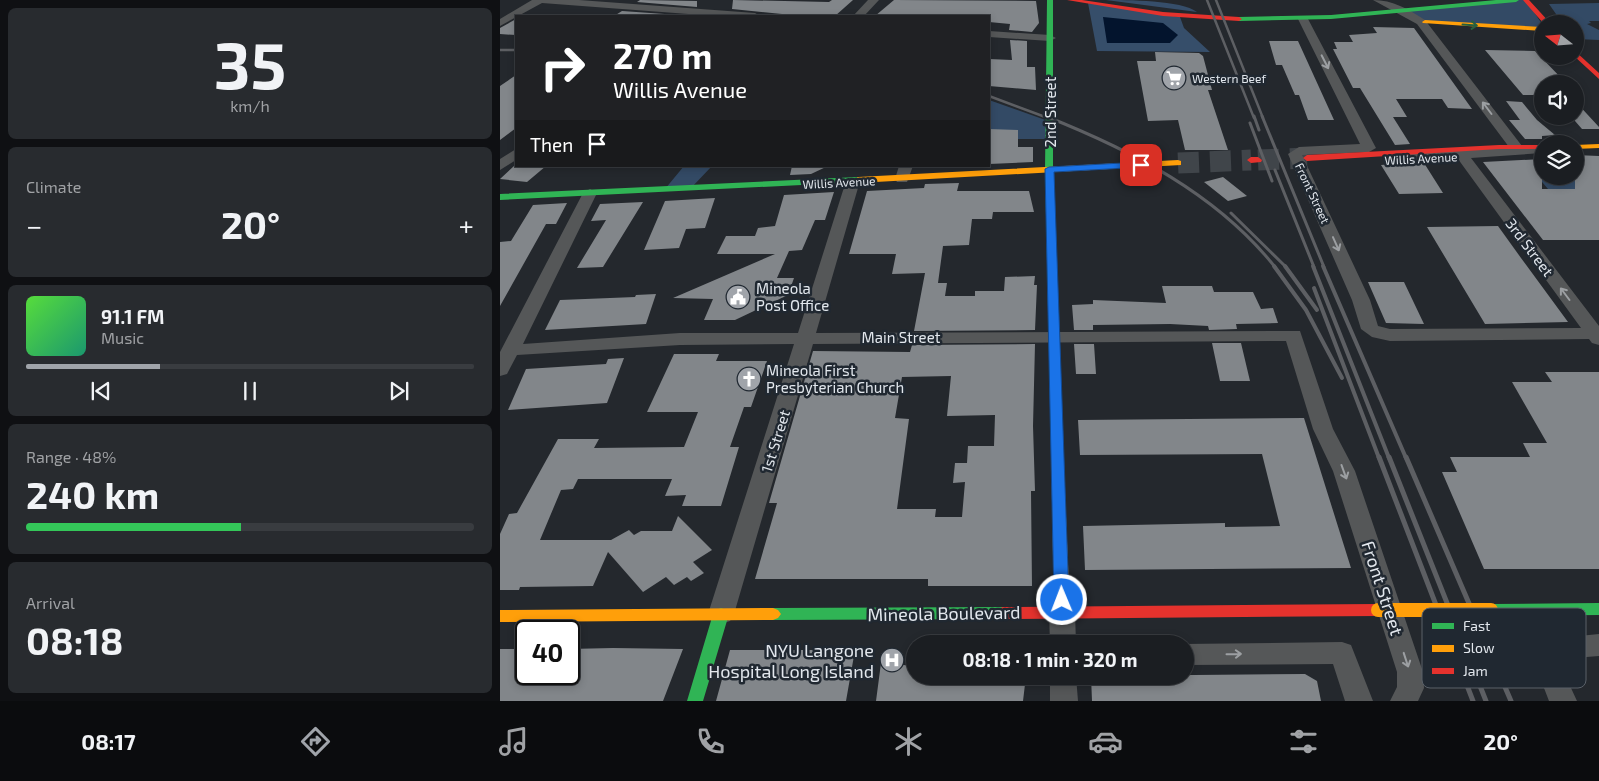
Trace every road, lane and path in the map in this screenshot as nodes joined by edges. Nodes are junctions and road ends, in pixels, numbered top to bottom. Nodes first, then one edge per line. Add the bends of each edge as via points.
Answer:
1 (539, 0) edge
2 (718, 0) edge
3 (874, 0) edge
4 (1050, 0) edge
5 (1070, 0) edge
6 (1378, 0) edge
7 (1516, 0) edge
8 (1526, 0) edge
9 (1387, 3) edge
10 (1404, 11) junction
11 (699, 14) edge
12 (727, 15) edge
13 (859, 15) edge
14 (1540, 15) edge
15 (1344, 17) junction
16 (1303, 19) junction
17 (1421, 22) junction
18 (500, 23) edge
19 (1534, 29) edge
20 (990, 34) edge
21 (1050, 38) junction
22 (1584, 62) edge
23 (1599, 77) edge
24 (1599, 146) edge
25 (1516, 147) junction
26 (1584, 147) edge
27 (1534, 148) edge
28 (1534, 149) edge
29 (515, 154) edge
30 (1462, 155) junction
31 (1303, 161) junction
32 (1178, 163) tunnel mouth
33 (500, 166) edge
34 (1049, 169) junction
35 (904, 172) edge
36 (853, 181) junction
37 (590, 193) junction
38 (500, 196) edge
39 (1294, 335) joint
40 (1598, 335) edge
41 (1055, 336) junction
42 (806, 338) junction
43 (510, 350) junction
44 (500, 370) edge
45 (1586, 609) edge
46 (1599, 609) edge
47 (1422, 610) edge
48 (1062, 612) junction
49 (721, 614) junction
50 (500, 616) edge
51 (1062, 635) edge
52 (1599, 645) edge
53 (1586, 646) edge
54 (1194, 654) edge
55 (1063, 685) edge
56 (1558, 688) edge
57 (695, 701) edge
58 (1064, 701) edge
59 (1359, 701) edge
60 (1404, 701) edge
61 (1563, 701) edge

1 - 11 street
1 - 18 street
2 - 11 street
3 - 13 street
4 - 21 main road, 2nd Street
5 - 16 main road via 1180,17
6 - 9 street
7 - 10 main road
8 - 14 main road
9 - 10 street
10 - 15 main road
10 - 17 street
11 - 12 street
15 - 16 main road
15 - 17 main road
16 -> 31 street, Front Street via 1369,148 1297,152 1295,154
17 -> 19 main road
25 -> 17 street
20 - 21 street
21 - 34 main road, 2nd Street
22 - 23 main road
24 - 26 main road
25 - 27 main road, Willis Avenue
25 - 31 main road, Willis Avenue
28 - 30 street, Willis Avenue
29 - 33 street
30 - 31 street, Willis Avenue
40 -> 30 street, 3rd Street
31 -> 40 street, Front Street via 1370,329 1394,335
32 - 34 main road, Willis Avenue
34 - 35 main road, Willis Avenue
34 - 41 main road, 2nd Street
35 - 36 main road, Willis Avenue
36 - 37 main road, Willis Avenue
36 - 42 street, 1st Street
37 - 38 main road, Willis Avenue
37 - 43 street
39 - 41 street, Main Street
39 -> 60 street, Front Street via 1323,428 1344,471 1410,672 1411,688
41 - 42 street, Main Street
41 - 48 main road, 2nd Street
42 - 43 street, Main Street via 680,339
42 - 49 street, 1st Street
43 - 44 street
45 - 46 main road, Mineola Boulevard, bridge
47 - 48 main road, Mineola Boulevard, bridge
48 - 49 main road, Mineola Boulevard
48 - 51 street, 2nd Street
49 - 50 main road, Mineola Boulevard
49 - 57 main road, 1st Street
52 - 53 street
54 -> 59 street via 1342,653
55 - 58 street
56 - 61 street

